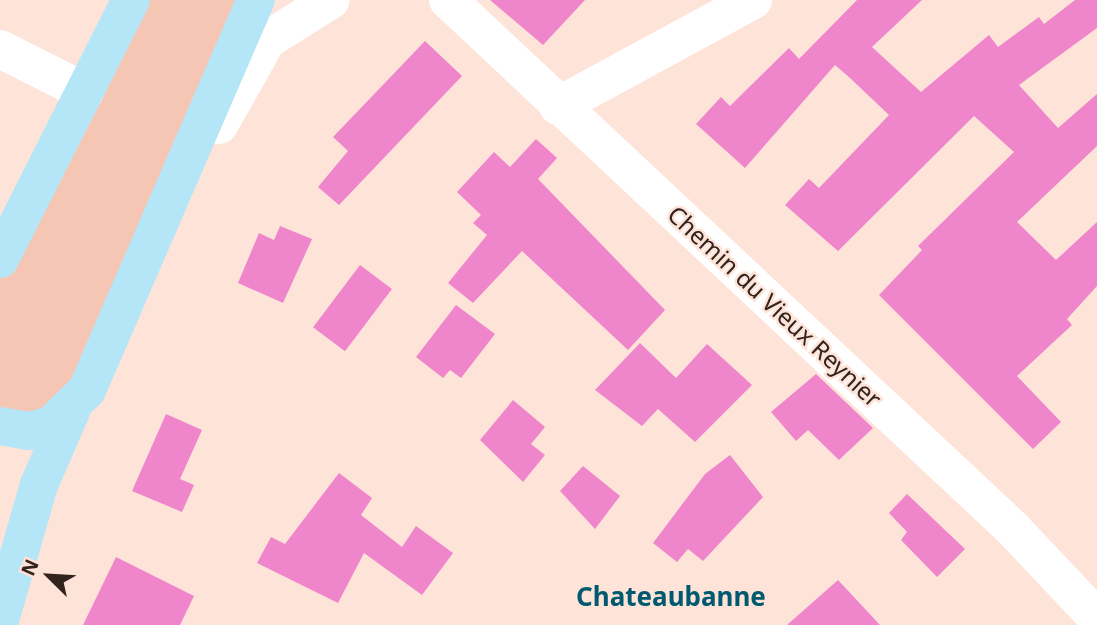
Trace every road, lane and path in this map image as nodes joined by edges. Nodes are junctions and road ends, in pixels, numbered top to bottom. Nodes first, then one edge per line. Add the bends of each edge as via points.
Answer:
1 (131, 0) edge
2 (256, 0) edge
3 (331, 0) edge
4 (449, 0) edge
5 (753, 0) edge
6 (0, 49) edge
7 (85, 92) junction
8 (558, 106) junction
9 (43, 177) junction
10 (181, 182) junction
11 (0, 229) edge
12 (0, 259) edge
13 (71, 411) junction
14 (0, 426) edge
15 (1097, 618) edge
16 (0, 620) edge

1 - 7 main road
2 - 10 main road
3 - 10 street via 267,40
4 - 8 street, Chemin du Vieux Reynier
5 - 8 street
6 - 7 street
7 - 9 main road
8 - 15 street, Chemin du Vieux Reynier via 1012,528
9 - 11 street
9 - 12 main road
10 - 13 main road via 87,390
13 - 14 main road via 29,431
13 - 16 main road via 39,485

